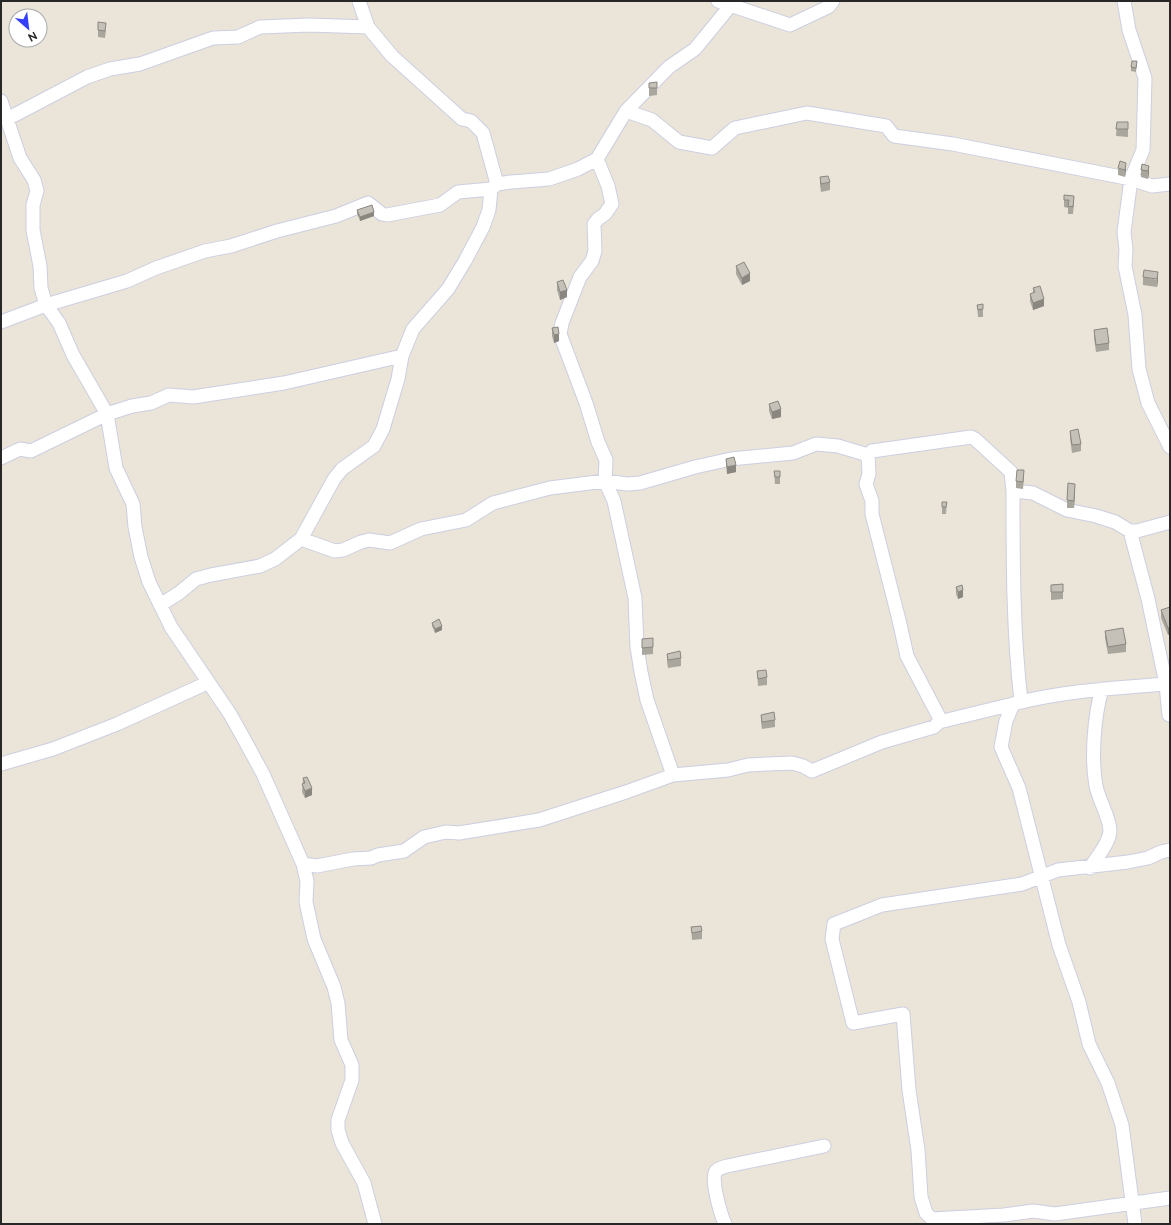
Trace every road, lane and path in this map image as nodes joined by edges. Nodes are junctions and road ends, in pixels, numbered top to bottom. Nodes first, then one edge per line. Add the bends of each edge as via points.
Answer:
1 (359, 1) edge
2 (718, 1) edge
3 (833, 1) edge
4 (1124, 1) edge
5 (731, 5) junction
6 (368, 27) junction
7 (1, 101) edge
8 (626, 112) junction
9 (7, 119) junction
10 (597, 159) junction
11 (1131, 179) junction
12 (1170, 184) edge
13 (494, 186) junction
14 (46, 305) junction
15 (1, 322) edge
16 (402, 356) junction
17 (107, 414) junction
18 (1170, 447) edge
19 (868, 455) junction
20 (1, 458) edge
21 (604, 481) junction
22 (1013, 492) junction
23 (1170, 522) edge
24 (1130, 531) junction
25 (300, 539) junction
26 (160, 605) junction
27 (207, 682) junction
28 (1166, 684) junction
29 (1102, 689) junction
30 (1017, 702) junction
31 (1169, 715) dead end
32 (939, 722) junction
33 (1, 764) edge
34 (673, 775) junction
35 (1170, 850) edge
36 (303, 864) junction
37 (1090, 868) junction
38 (1042, 875) junction
39 (824, 1146) dead end
40 (1170, 1198) edge
41 (1133, 1204) junction
42 (375, 1224) edge
43 (725, 1224) edge
44 (1135, 1224) edge

1 - 6 street
2 - 5 street
3 - 5 street via 828,7 790,24
4 - 11 street via 1129,30 1145,78 1143,150
5 - 8 street via 695,49 669,67
6 - 9 street via 309,25 260,28 238,37 214,38 140,64 110,69 87,77
6 - 13 street via 392,56 462,119 471,121 480,130
7 - 9 street
8 - 10 street
8 - 11 street via 652,120 678,142 712,148 735,128 807,113 886,126 894,136 953,144
9 - 14 street via 20,158 38,191 33,205 33,230 40,266 41,288
10 - 13 street via 549,179
10 - 21 street via 612,204 594,224 594,256 580,277 560,334 606,460
11 - 12 street via 1152,186
11 - 18 street via 1124,232 1125,266 1135,316 1139,369 1148,403
13 - 14 street via 458,192 440,205 387,215 368,203 336,216 231,246 205,250 127,281
13 - 16 street via 490,210 465,261 448,289 413,329
14 - 15 street
14 - 17 street via 59,323 73,355
16 - 17 street via 284,382 193,397 169,394 151,403
16 - 25 street via 383,429 374,446 342,469 334,479
17 - 20 street via 31,451 20,449
17 - 26 street via 116,468 133,504 141,557
19 - 21 street via 838,446 816,444 793,453 731,459 640,483
19 - 22 street via 872,451 971,437 1011,472
19 - 32 street via 869,474 866,484 906,656 939,717
21 - 25 street via 550,488 493,503 466,520 421,528 390,542 369,540 335,551
21 - 34 street via 614,501 635,598 636,647 642,679
22 - 24 street via 1033,493 1067,510 1115,522
22 - 30 street
23 - 24 street
24 - 28 street
25 - 26 street via 275,559 260,566 196,579
26 - 27 street via 171,627
27 - 33 street via 117,724 53,749
27 - 36 street via 230,714 259,767
28 - 29 street
28 - 31 street
29 - 30 street
29 - 37 street via 1095,718 1096,787 1110,830 1108,839
30 - 32 street
30 - 38 street via 1006,720 1001,747 1019,788
32 - 34 street via 934,727 882,742 814,771 792,763 748,765 728,770
34 - 36 street via 539,820 458,833 446,832 424,837 404,850 378,854 371,858 317,866
35 - 37 street via 1148,858
36 - 42 street via 307,881 306,902 314,939 334,987 341,1040 352,1065 352,1080 338,1120 338,1130 342,1143 364,1183
37 - 38 street via 1058,870
38 - 41 street via 1059,945 1079,1002 1089,1044 1108,1083 1122,1125
38 - 41 street via 1022,884 882,905 834,924 832,939 853,1023 903,1014 921,1197 926,1213 932,1219 1033,1211 1055,1214
39 - 43 street via 718,1170 714,1176 714,1186
40 - 41 street
41 - 44 street

